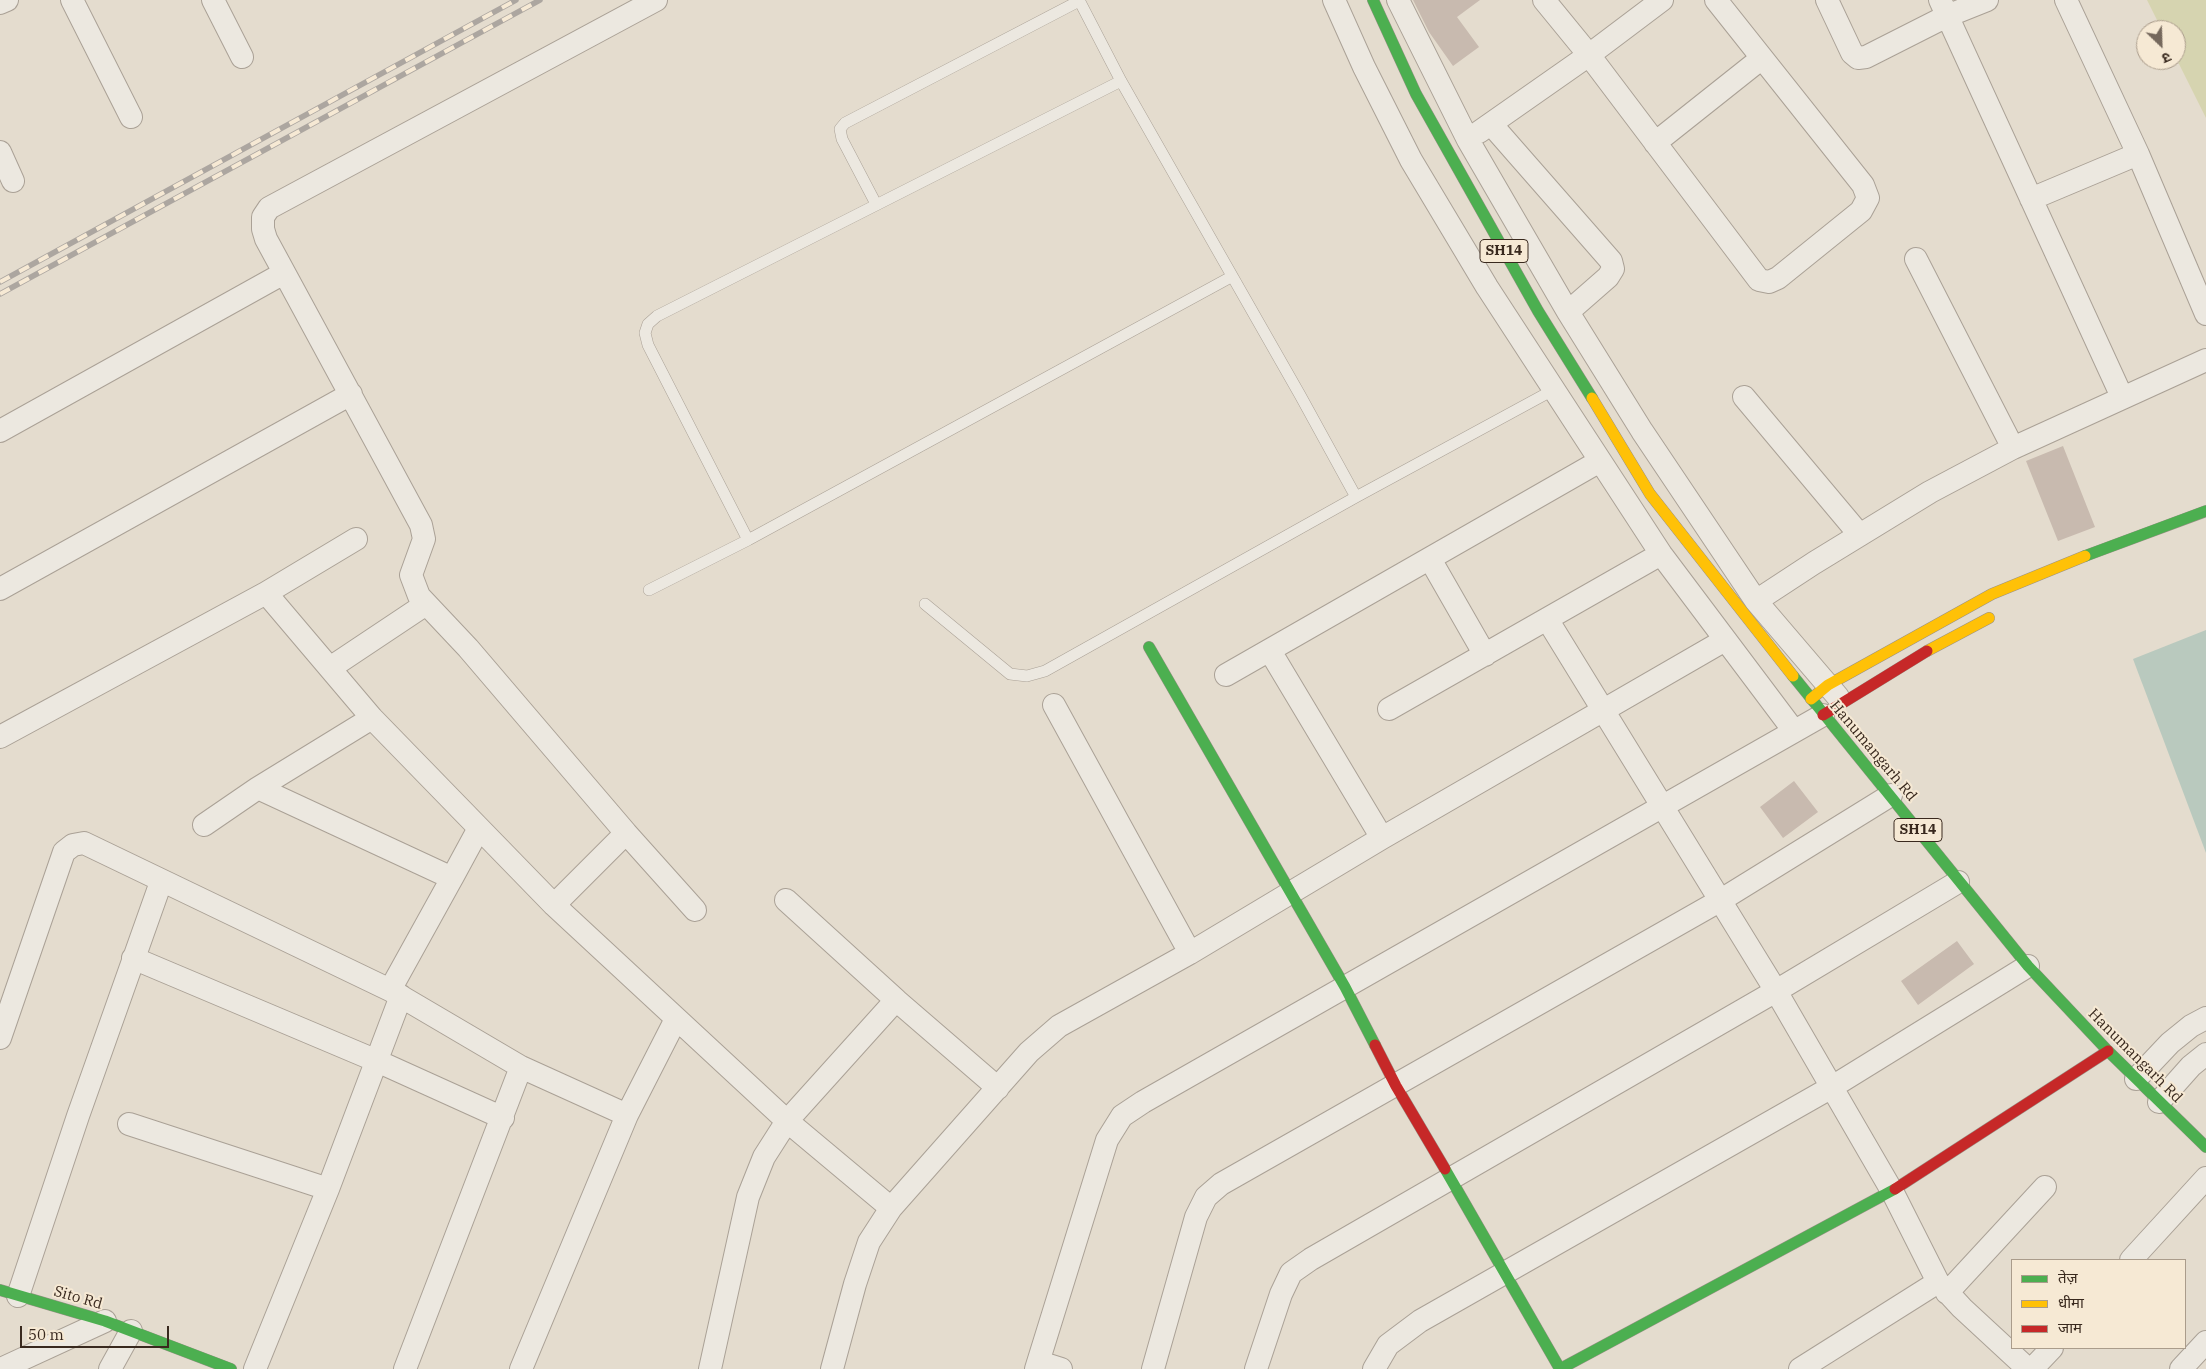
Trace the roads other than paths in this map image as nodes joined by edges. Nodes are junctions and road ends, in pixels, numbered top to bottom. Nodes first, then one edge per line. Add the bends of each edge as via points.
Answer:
1 (7, 0) edge
2 (72, 0) edge
3 (213, 0) edge
4 (656, 0) edge
5 (1079, 0) edge
6 (1334, 0) edge
7 (1373, 0) edge
8 (1398, 0) edge
9 (1544, 0) edge
10 (1662, 0) edge
11 (1716, 0) edge
12 (1827, 0) edge
13 (1987, 0) edge
14 (2066, 0) edge
15 (0, 3) edge
16 (1944, 8) edge
17 (1589, 55) junction
18 (242, 57) dead end
19 (1762, 58) junction
20 (1121, 81) junction
21 (131, 117) dead end
22 (1491, 124) junction
23 (1468, 140) junction
24 (1655, 142) junction
25 (0, 152) edge
26 (2138, 154) junction
27 (13, 181) dead end
28 (2031, 199) junction
29 (876, 204) junction
30 (1916, 259) dead end
31 (284, 273) junction
32 (1231, 277) junction
33 (1568, 312) junction
34 (2206, 314) edge
35 (2206, 360) edge
36 (1555, 389) junction
37 (351, 394) junction
38 (1744, 397) dead end
39 (2122, 397) junction
40 (0, 431) edge
41 (2013, 448) junction
42 (1600, 461) junction
43 (1356, 496) junction
44 (2206, 511) edge
45 (1859, 534) junction
46 (356, 539) dead end
47 (748, 540) junction
48 (1661, 554) junction
49 (1430, 559) junction
50 (0, 589) edge
51 (649, 590) dead end
52 (266, 593) junction
53 (1756, 602) junction
54 (426, 604) junction
55 (925, 604) dead end
56 (2001, 611) dead end
57 (1547, 619) junction
58 (1725, 640) junction
59 (1149, 647) dead end
60 (1270, 651) junction
61 (1485, 655) junction
62 (330, 668) junction
63 (1226, 675) dead end
64 (1828, 685) junction
65 (1843, 702) junction
66 (1054, 705) dead end
67 (1817, 707) junction
68 (1389, 709) dead end
69 (1603, 712) junction
70 (372, 718) junction
71 (1794, 731) junction
72 (0, 737) edge
73 (258, 788) junction
74 (1892, 795) junction
75 (1663, 807) junction
76 (204, 825) dead end
77 (478, 830) junction
78 (626, 833) junction
79 (1382, 838) junction
80 (452, 878) junction
81 (162, 882) junction
82 (1958, 882) junction
83 (1291, 894) junction
84 (786, 900) dead end
85 (1721, 900) junction
86 (554, 905) junction
87 (695, 910) dead end
88 (1190, 953) junction
89 (133, 958) junction
90 (2028, 966) junction
91 (1345, 987) junction
92 (1776, 992) junction
93 (395, 993) junction
94 (896, 1000) junction
95 (2206, 1018) edge
96 (676, 1019) junction
97 (0, 1038) edge
98 (2108, 1051) junction
99 (2206, 1054) edge
100 (377, 1061) junction
101 (521, 1067) junction
102 (2136, 1080) junction
103 (1396, 1086) junction
104 (1832, 1087) junction
105 (998, 1088) junction
106 (2159, 1102) junction
107 (627, 1115) junction
108 (503, 1118) junction
109 (787, 1121) junction
110 (129, 1124) dead end
111 (2206, 1148) edge
112 (2206, 1178) edge
113 (1451, 1179) junction
114 (2045, 1187) dead end
115 (328, 1189) junction
116 (1892, 1191) junction
117 (891, 1208) junction
118 (2132, 1259) edge
119 (1506, 1272) junction
120 (1943, 1288) junction
121 (9, 1293) edge
122 (105, 1321) junction
123 (131, 1331) junction
124 (2206, 1342) edge
125 (2051, 1349) edge
126 (205, 1364) edge
127 (1037, 1366) edge
128 (1, 1369) edge
129 (110, 1369) edge
130 (231, 1369) edge
131 (255, 1369) edge
132 (405, 1369) edge
133 (520, 1369) edge
134 (710, 1369) edge
135 (832, 1369) edge
136 (1060, 1369) edge
137 (1153, 1369) edge
138 (1256, 1369) edge
139 (1374, 1369) edge
140 (1800, 1369) edge
141 (2028, 1369) edge
142 (2032, 1369) edge
143 (2181, 1369) edge

1 - 15 street
2 - 21 street
3 - 18 street
4 - 31 street via 269,208 263,217 263,229
5 - 20 lane
5 - 29 lane via 845,122 840,129 842,139
6 - 36 street via 1411,160 1487,287
7 - 67 main road, Hanumangarh Rd / SH14 via 1416,94 1538,311 1650,494
8 - 23 street
9 - 17 street
10 - 17 street
11 - 19 street
12 - 16 street via 1852,53 1858,58 1866,57
13 - 16 street
14 - 26 street
16 - 28 street
17 - 22 street
17 - 24 street
19 - 24 street
19 - 24 street via 1863,185 1868,198 1861,211 1778,278 1769,282 1759,280
20 - 29 lane
20 - 32 lane
22 - 23 street
22 - 33 street via 1611,261 1613,269 1608,277
23 - 33 street
25 - 27 street
26 - 28 street
26 - 34 street
28 - 39 street
29 - 47 lane via 657,316 648,324 645,333 648,345
30 - 41 street
31 - 37 street
31 - 40 street
32 - 43 lane
32 - 47 lane
33 - 53 street via 1642,431
35 - 39 street
36 - 42 street
36 - 43 lane
37 - 50 street
37 - 54 street via 421,525 422,551 411,575 419,596
38 - 45 street
39 - 41 street
41 - 45 street
42 - 48 street
42 - 49 street
43 - 55 lane via 1045,671 1027,676 1010,674
44 - 64 main road via 1992,594
45 - 53 street
46 - 52 street
47 - 51 lane
48 - 57 street
48 - 58 street
49 - 60 street
49 - 61 street
52 - 62 street
52 - 72 street
53 - 64 street
54 - 62 street
54 - 78 street via 519,706
56 - 65 main road
57 - 61 street
57 - 69 street
58 - 69 street
58 - 71 street
59 - 83 main road
60 - 63 street
60 - 79 street
61 - 68 street
62 - 70 street
64 - 65 street
64 - 67 main road
65 - 67 main road
66 - 88 street
67 - 71 street
67 - 74 main road, Hanumangarh Rd / SH14
69 - 75 street
69 - 79 street
70 - 73 street
70 - 77 street
71 - 75 street
73 - 76 street
73 - 80 street
74 - 82 main road, Hanumangarh Rd / SH14
74 - 85 street
75 - 85 street
75 - 91 street
77 - 80 street
77 - 86 street
78 - 86 street
78 - 87 street
79 - 83 street
80 - 93 street
81 - 89 street
81 - 93 street
81 - 97 street via 84,843 73,844 64,852
82 - 90 main road, Hanumangarh Rd / SH14
82 - 92 street
83 - 88 street
83 - 91 main road
84 - 94 street
85 - 92 street
85 - 103 street
86 - 96 street
88 - 105 street via 1059,1026 1029,1052
89 - 100 street
89 - 121 street
90 - 98 main road, Hanumangarh Rd / SH14
90 - 104 street
91 - 103 main road
91 - 127 street via 1122,1116 1106,1140
92 - 104 street
92 - 113 street
93 - 100 street
93 - 101 street
94 - 105 street
94 - 109 street
95 - 102 street via 2170,1043
96 - 107 street
96 - 109 street
98 - 102 main road, Hanumangarh Rd / SH14
98 - 116 main road
99 - 106 street
100 - 108 street
100 - 115 street
101 - 107 street
101 - 108 street
102 - 106 main road, Hanumangarh Rd / SH14
103 - 113 main road
103 - 137 street via 1221,1184 1206,1197 1196,1217
104 - 116 street
104 - 119 street
105 - 117 street
106 - 111 main road, Hanumangarh Rd / SH14
107 - 133 street
108 - 132 street
109 - 117 street
109 - 134 street via 764,1157 748,1197
110 - 115 street
112 - 118 street
113 - 119 main road
113 - 138 street via 1291,1273
114 - 120 street
115 - 131 street
116 - 119 main road via 1560,1369
116 - 120 street
117 - 135 street via 869,1242
119 - 139 street via 1420,1321 1388,1345
120 - 140 street
120 - 141 street
121 - 122 main road, Sito Rd
122 - 123 main road, Sito Rd
122 - 128 street
123 - 126 main road, Sito Rd
123 - 129 street
124 - 143 street
125 - 142 street
126 - 130 main road, Sito Rd
127 - 136 street

